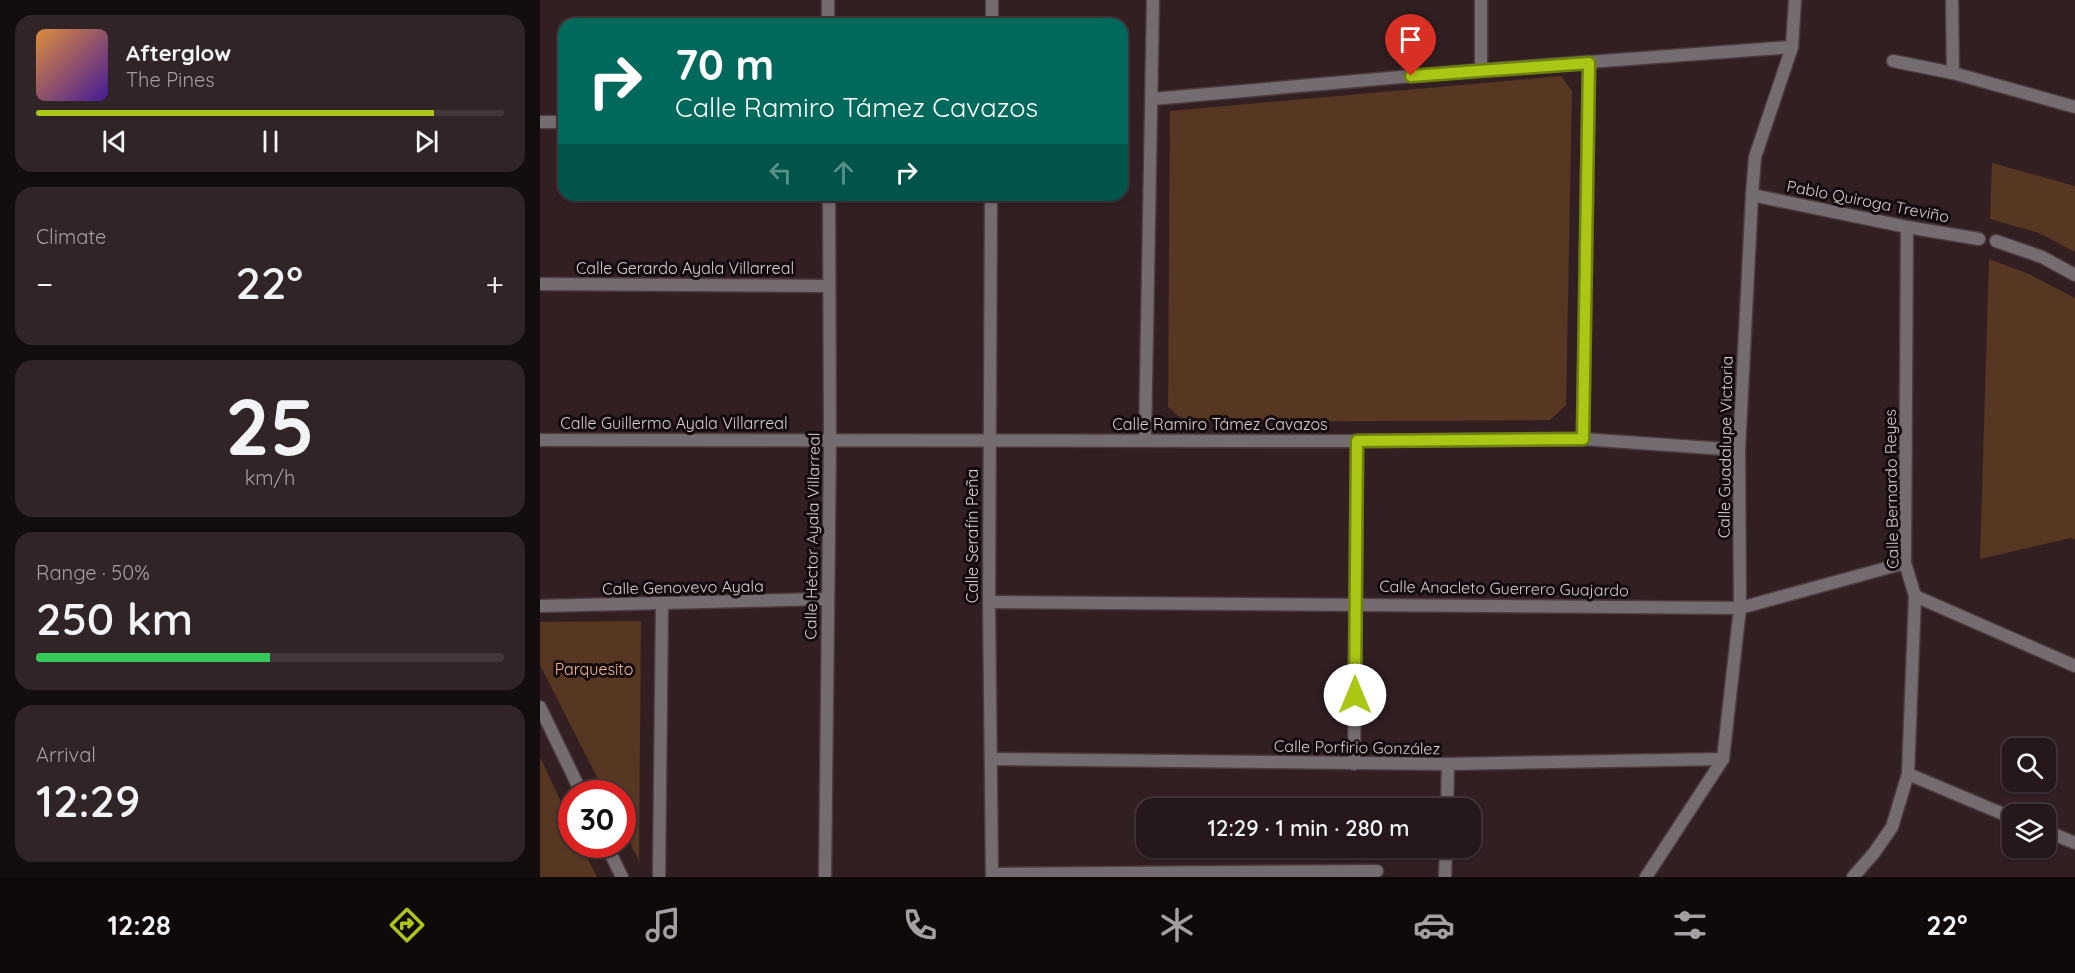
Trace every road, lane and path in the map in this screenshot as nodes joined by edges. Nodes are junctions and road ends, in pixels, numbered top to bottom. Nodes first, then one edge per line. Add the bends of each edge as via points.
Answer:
1 (828, 0) edge
2 (992, 0) edge
3 (1153, 0) edge
4 (1481, 0) edge
5 (1795, 0) edge
6 (1952, 0) edge
7 (828, 18) edge
8 (992, 18) edge
9 (1792, 47) junction
10 (1893, 61) dead end
11 (1589, 63) junction
12 (1481, 70) junction
13 (1953, 73) junction
14 (1152, 99) junction
15 (2075, 107) edge
16 (540, 122) edge
17 (558, 122) edge
18 (1752, 195) junction
19 (829, 201) edge
20 (991, 201) edge
21 (1907, 227) junction
22 (1979, 239) dead end
23 (1996, 241) dead end
24 (2075, 275) edge
25 (540, 284) edge
26 (829, 286) junction
27 (830, 439) junction
28 (1583, 439) junction
29 (540, 440) edge
30 (989, 440) junction
31 (1145, 440) junction
32 (1357, 441) junction
33 (1739, 450) junction
34 (1905, 563) junction
35 (1914, 596) junction
36 (827, 599) junction
37 (989, 602) junction
38 (1356, 603) junction
39 (662, 604) junction
40 (540, 606) edge
41 (1740, 608) junction
42 (2075, 666) edge
43 (540, 707) edge
44 (992, 759) junction
45 (1723, 759) junction
46 (1354, 764) junction
47 (1448, 764) junction
48 (1908, 774) junction
49 (575, 780) edge
50 (1447, 798) edge
51 (2002, 813) edge
52 (2056, 835) edge
53 (2075, 843) edge
54 (613, 858) edge
55 (1446, 858) edge
56 (1377, 871) dead end
57 (992, 875) edge
58 (622, 877) edge
59 (659, 877) edge
60 (825, 877) edge
61 (1445, 877) edge
62 (1646, 877) edge
63 (1853, 877) edge

1 - 7 street
2 - 8 street
3 - 14 street
4 - 12 street
5 - 9 street, Calle Guadalupe Victoria
6 - 13 street
9 - 11 street
9 - 18 street, Calle Guadalupe Victoria via 1755,157
10 - 13 street
11 - 12 street
11 - 28 street
12 - 14 street
13 - 15 street
14 - 31 street
16 - 17 street
18 - 21 street, Pablo Quiroga Treviño
18 - 33 street, Calle Guadalupe Victoria
19 - 26 street, Calle Héctor Ayala Villarreal
20 - 30 street, Calle Serafín Peña
21 - 22 street, Pablo Quiroga Treviño
21 - 34 street, Calle Bernardo Reyes
23 - 24 street via 2042,257
25 - 26 street, Calle Gerardo Ayala Villarreal
26 - 27 street, Calle Héctor Ayala Villarreal
27 - 29 street, Calle Guillermo Ayala Villarreal
27 - 30 street, Calle Guillermo Ayala Villarreal
27 - 36 street, Calle Héctor Ayala Villarreal
28 - 32 street, Calle Ramiro Támez Cavazos
28 - 33 street, Calle Ramiro Támez Cavazos
30 - 31 street, Calle Ramiro Támez Cavazos
30 - 37 street, Calle Serafín Peña
31 - 32 street, Calle Ramiro Támez Cavazos
32 - 38 street
33 - 41 street, Calle Guadalupe Victoria
34 - 35 street, Calle Bernardo Reyes
34 - 41 street, Calle Anacleto Guerrero Guajardo
35 - 42 street
35 - 48 street, Calle Bernardo Reyes
36 - 39 street, Calle Genovevo Ayala
36 - 60 street, Calle Héctor Ayala Villarreal
37 - 38 street, Calle Anacleto Guerrero Guajardo
37 - 44 street, Calle Serafín Peña
38 - 41 street, Calle Anacleto Guerrero Guajardo
38 - 46 street
39 - 40 street, Calle Genovevo Ayala
39 - 59 street
41 - 45 street, Calle Guadalupe Victoria
43 - 49 street
44 - 46 street, Calle Porfirio González
44 - 57 street, Calle Serafín Peña
45 - 47 street, Calle Porfirio González
45 - 62 street, Calle Guadalupe Victoria
46 - 47 street, Calle Porfirio González
47 - 50 street
48 - 51 street
48 - 63 street, Calle Bernardo Reyes via 1892,827
52 - 53 street
54 - 58 street
55 - 61 street
56 - 57 street

